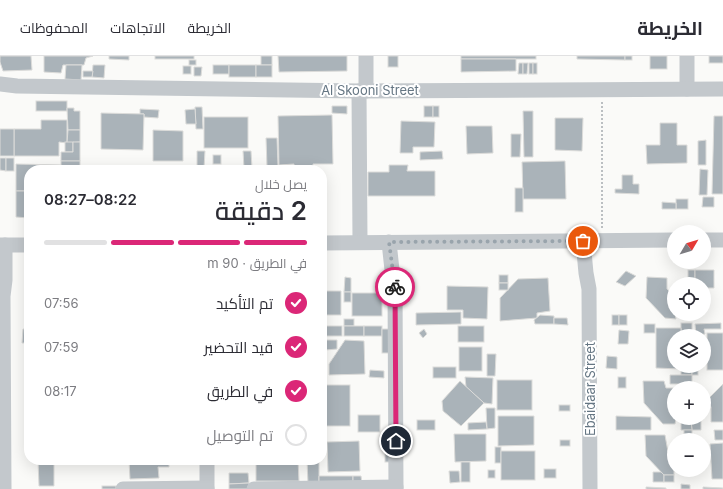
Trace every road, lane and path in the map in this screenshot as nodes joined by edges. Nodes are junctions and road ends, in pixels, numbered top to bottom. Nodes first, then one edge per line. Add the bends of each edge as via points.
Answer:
1 (366, 56) edge
2 (687, 56) edge
3 (0, 84) edge
4 (17, 86) junction
5 (602, 89) junction
6 (687, 89) junction
7 (723, 89) edge
8 (0, 90) edge
9 (362, 91) junction
10 (667, 240) edge
11 (711, 240) edge
12 (723, 240) edge
13 (593, 241) junction
14 (327, 242) edge
15 (360, 242) junction
16 (394, 242) junction
17 (3, 245) edge
18 (24, 245) edge
19 (1, 291) edge
20 (207, 465) edge
21 (207, 488) edge
22 (396, 488) edge
23 (4, 489) edge
24 (123, 489) edge
25 (254, 489) edge
26 (590, 489) edge

1 - 9 street
2 - 6 street
3 - 4 street, Al Skooni Street
4 - 8 street, Al Skooni Street
4 - 9 street, Al Skooni Street
5 - 6 street, Al Skooni Street
5 - 9 street, Al Skooni Street
5 - 13 path
6 - 7 street, Al Skooni Street
9 - 15 street
10 - 13 street
11 - 12 street
13 - 16 street
13 - 26 street, Ebaidaar Street via 587,279
14 - 15 street
15 - 16 street
16 - 22 street via 398,270 395,286
17 - 18 street
17 - 19 street via 5,280
19 - 23 street
20 - 21 street
21 - 24 street
22 - 25 street

